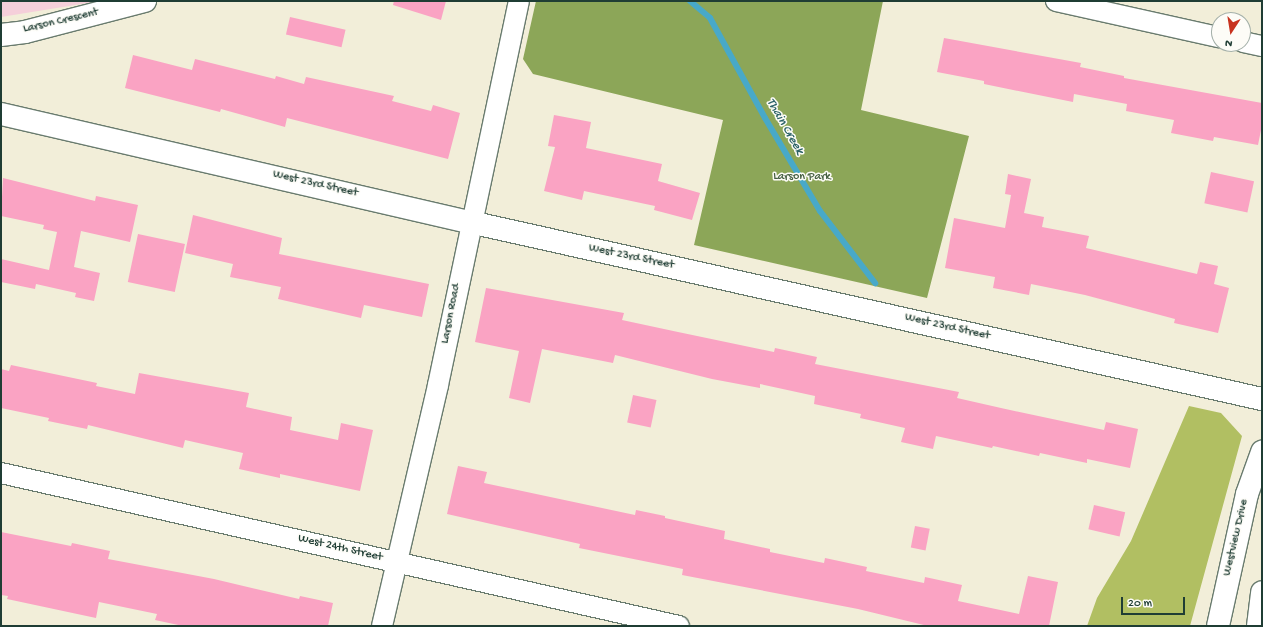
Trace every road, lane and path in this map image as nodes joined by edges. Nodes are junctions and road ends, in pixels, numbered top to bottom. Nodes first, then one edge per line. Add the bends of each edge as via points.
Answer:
1 (145, 1) edge
2 (519, 1) edge
3 (1056, 1) edge
4 (1211, 34) edge
5 (1, 35) edge
6 (1251, 44) edge
7 (1262, 46) edge
8 (1, 114) edge
9 (470, 222) junction
10 (1262, 399) edge
11 (1262, 452) edge
12 (1, 473) edge
13 (396, 562) junction
14 (1262, 592) edge
15 (382, 626) edge
16 (679, 626) edge
17 (1218, 626) edge
18 (1258, 626) edge

1 - 5 street, Larson Crescent via 25,32
2 - 9 street, Larson Road
3 - 4 street
6 - 7 street
8 - 9 street, West 23rd Street
9 - 10 street, West 23rd Street
9 - 13 street, Larson Road via 438,385
11 - 17 street, Westview Drive via 1247,494
12 - 13 street, West 24th Street
13 - 15 street, Larson Road
13 - 16 street, West 24th Street
14 - 18 street

